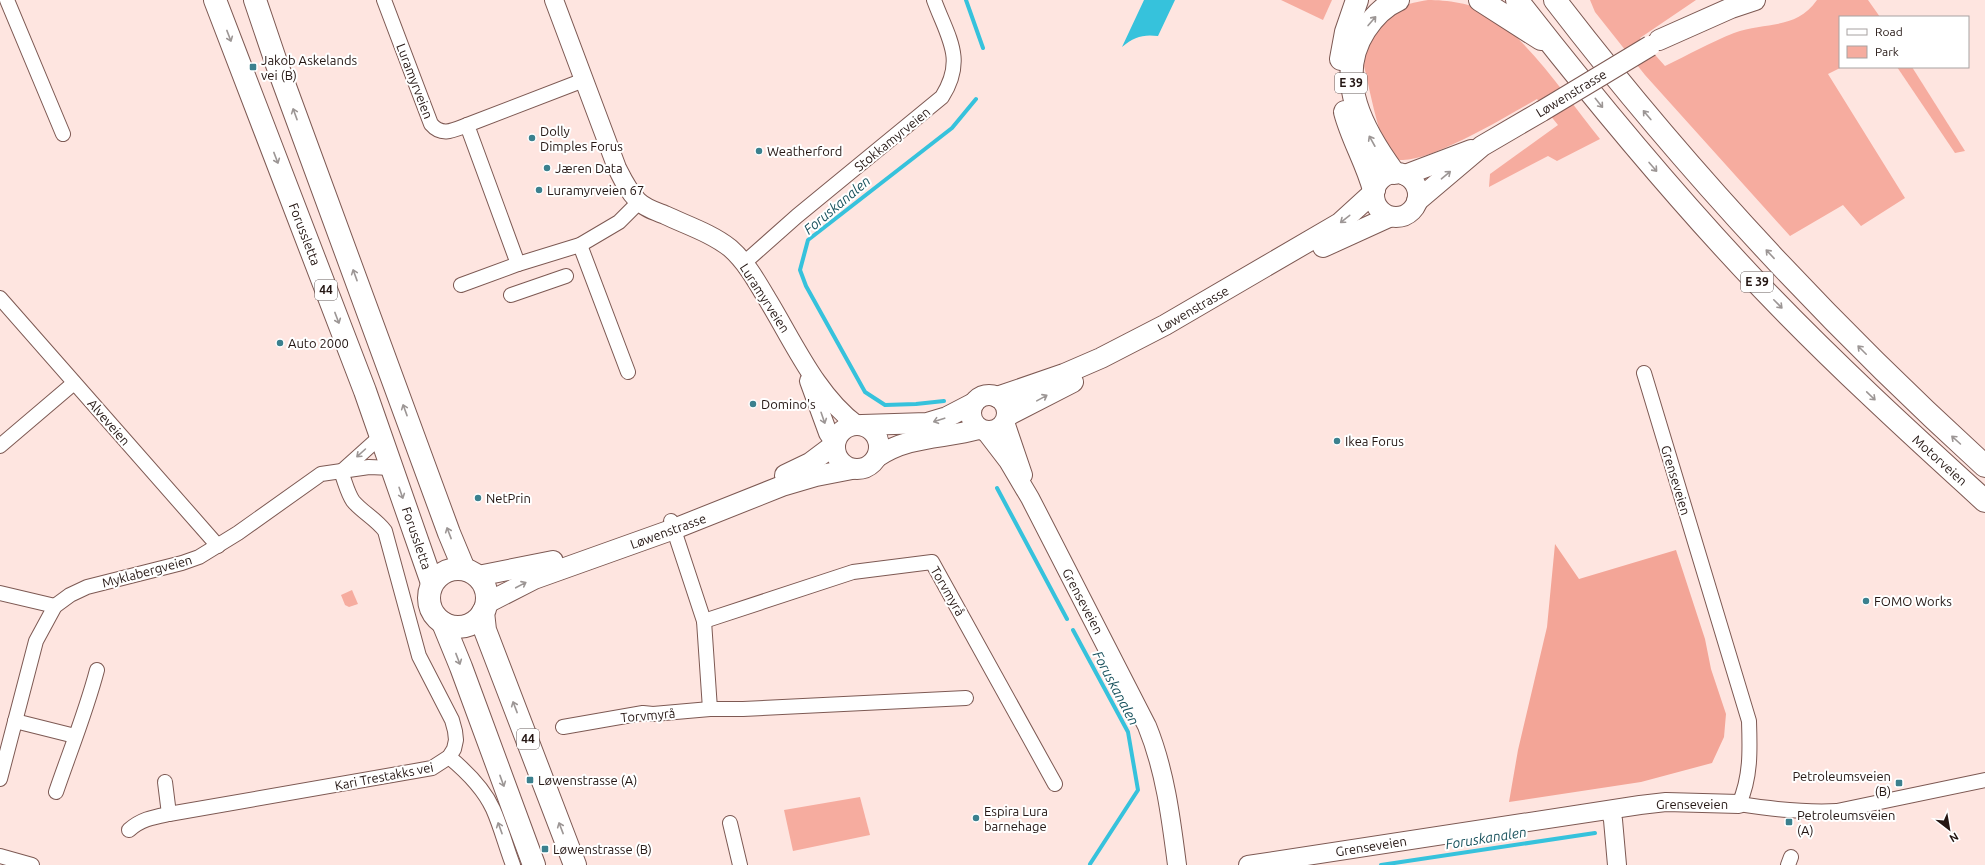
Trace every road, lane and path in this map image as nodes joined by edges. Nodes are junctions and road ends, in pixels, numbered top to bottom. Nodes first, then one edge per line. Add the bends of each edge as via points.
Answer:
1 (7, 0) edge
2 (215, 0) edge
3 (255, 0) edge
4 (384, 0) edge
5 (554, 0) edge
6 (934, 0) edge
7 (1356, 0) edge
8 (1398, 0) edge
9 (1480, 0) edge
10 (1517, 0) edge
11 (1554, 0) edge
12 (1573, 0) edge
13 (1717, 0) edge
14 (1755, 0) edge
15 (1654, 43) junction
16 (1588, 44) junction
17 (1557, 50) junction
18 (584, 80) junction
19 (467, 125) junction
20 (63, 134) dead end
21 (1482, 146) junction
22 (1400, 174) junction
23 (1374, 191) junction
24 (1417, 201) junction
25 (639, 202) junction
26 (1389, 217) junction
27 (580, 245) junction
28 (744, 263) junction
29 (518, 264) junction
30 (566, 276) dead end
31 (461, 285) dead end
32 (511, 295) dead end
33 (0, 298) edge
34 (800, 355) junction
35 (628, 372) dead end
36 (1644, 373) dead end
37 (74, 383) junction
38 (997, 397) junction
39 (974, 403) junction
40 (1006, 419) junction
41 (859, 425) junction
42 (982, 430) junction
43 (381, 436) junction
44 (835, 444) junction
45 (0, 446) edge
46 (877, 457) junction
47 (1985, 466) edge
48 (392, 468) junction
49 (852, 470) junction
50 (341, 472) junction
51 (1030, 498) junction
52 (1985, 500) edge
53 (672, 525) junction
54 (218, 546) junction
55 (471, 572) junction
56 (432, 583) junction
57 (0, 593) edge
58 (55, 606) junction
59 (485, 608) junction
60 (704, 621) junction
61 (443, 623) junction
62 (97, 670) dead end
63 (966, 698) dead end
64 (710, 709) junction
65 (15, 721) junction
66 (563, 727) dead end
67 (75, 736) junction
68 (4, 753) edge
69 (449, 757) junction
70 (0, 779) edge
71 (1984, 780) edge
72 (165, 782) dead end
73 (1055, 784) dead end
74 (56, 792) dead end
75 (1739, 804) junction
76 (1610, 810) junction
77 (170, 814) junction
78 (730, 823) dead end
79 (129, 830) dead end
80 (0, 856) edge
81 (32, 865) edge
82 (513, 865) edge
83 (534, 865) edge
84 (575, 865) edge
85 (740, 865) edge
86 (1177, 865) edge
87 (1248, 865) edge
88 (1617, 865) edge

1 - 20 street
2 -> 43 main road, Forussletta / 44
55 -> 3 main road, 44 via 449,533
4 - 19 street, Luramyrveien via 431,124 435,130 441,132 450,132
5 - 18 street, Luramyrveien
6 - 28 street, Stokkamyrveien via 955,57 951,84 942,97
7 - 23 main road, E 39 via 1339,68 1340,95 1348,124 1369,171
22 -> 8 main road, E 39 via 1374,144 1363,123 1356,106 1350,78 1352,58 1360,38 1378,14
9 - 17 main road, E 39
10 - 17 main road, E 39
11 - 16 main road, E 39
12 - 16 main road, E 39
13 - 15 main road, Løwenstrasse
14 - 15 main road, Løwenstrasse via 1731,8
15 - 21 main road, Løwenstrasse, bridge
47 -> 16 main road, E 39 via 1861,349 1766,250 1683,158
17 -> 52 main road, Motorveien / E 39 via 1628,137 1734,258 1895,419
18 - 19 street, Luramyrveien
18 - 25 street, Luramyrveien via 617,168
19 - 29 street
21 - 22 main road, Løwenstrasse
24 -> 21 main road, Løwenstrasse
22 - 23 main road via 1381,178
22 - 24 main road via 1416,186
23 - 26 main road via 1377,207
23 -> 38 main road, Løwenstrasse via 1352,214 1334,227 1165,325 1064,374
24 - 26 main road via 1413,210 1406,215 1398,218
25 - 27 street via 619,222
25 - 28 street, Luramyrveien via 717,240 730,248
40 -> 26 main road, Løwenstrasse via 1051,392 1135,351 1306,256
27 - 29 street
27 - 35 street
28 - 34 street, Luramyrveien
29 - 31 street
30 - 32 street
33 - 37 street, Alveveien
34 - 41 street, Luramyrveien via 835,406
34 -> 44 street, Luramyrveien via 828,433
36 - 75 street, Grenseveien via 1749,721 1747,783
37 - 45 street
37 - 54 street, Alveveien
38 - 39 main road via 984,396
38 - 40 main road via 1006,404
39 -> 41 main road via 927,424
39 - 42 main road via 972,420
40 - 42 main road via 997,430
40 - 51 street, Grenseveien
41 - 44 main road via 844,429
41 - 46 main road via 877,436
42 - 46 main road via 909,441 891,447
42 - 51 street, Grenseveien via 1008,461
43 - 48 main road, Forussletta / 44
43 -> 50 street
44 - 49 main road via 837,458
44 - 53 main road, Løwenstrasse via 810,463 778,479
46 - 49 main road via 867,468
48 - 50 street, Myklabergveien via 369,467
48 -> 56 main road, Forussletta / 44
49 - 53 main road, Løwenstrasse via 816,476 782,486
50 - 54 street, Myklabergveien via 321,474
50 - 69 street, Kari Trestakks vei via 353,500 378,522 387,535 419,656 452,720 456,740
51 - 86 street, Grenseveien via 1147,726 1160,763
53 - 55 main road, Løwenstrasse via 545,563
59 -> 53 main road, Løwenstrasse via 534,579
53 - 60 street
54 - 58 street, Myklabergveien via 182,564 87,587
55 - 56 main road via 447,571 440,573
55 - 59 main road, 44 via 484,584 487,594
56 - 61 main road, 44 via 429,596 431,609
57 - 58 street
58 - 65 street, Myklabergveien via 36,641
59 - 61 main road via 478,619 465,626
84 -> 59 main road, 44 via 485,630
60 - 64 street
60 - 73 street, Torvmyrå via 853,572 932,562
61 -> 83 main road, 44
62 - 67 street via 87,707
63 - 64 street, Torvmyrå
64 - 66 street, Torvmyrå via 643,713
65 - 67 street
65 - 68 street, Myklabergveien
67 - 74 street
68 - 70 street, Myklabergveien
69 - 77 street, Kari Trestakks vei via 432,768 400,775
82 -> 69 street via 493,808 484,793
71 - 75 street via 1837,811 1785,810
72 - 77 street
75 - 76 street, Grenseveien via 1666,802
76 - 87 street, Grenseveien
76 - 88 street via 1614,820
77 - 79 street, Kari Trestakks vei via 147,819
78 - 85 street
80 - 81 street

